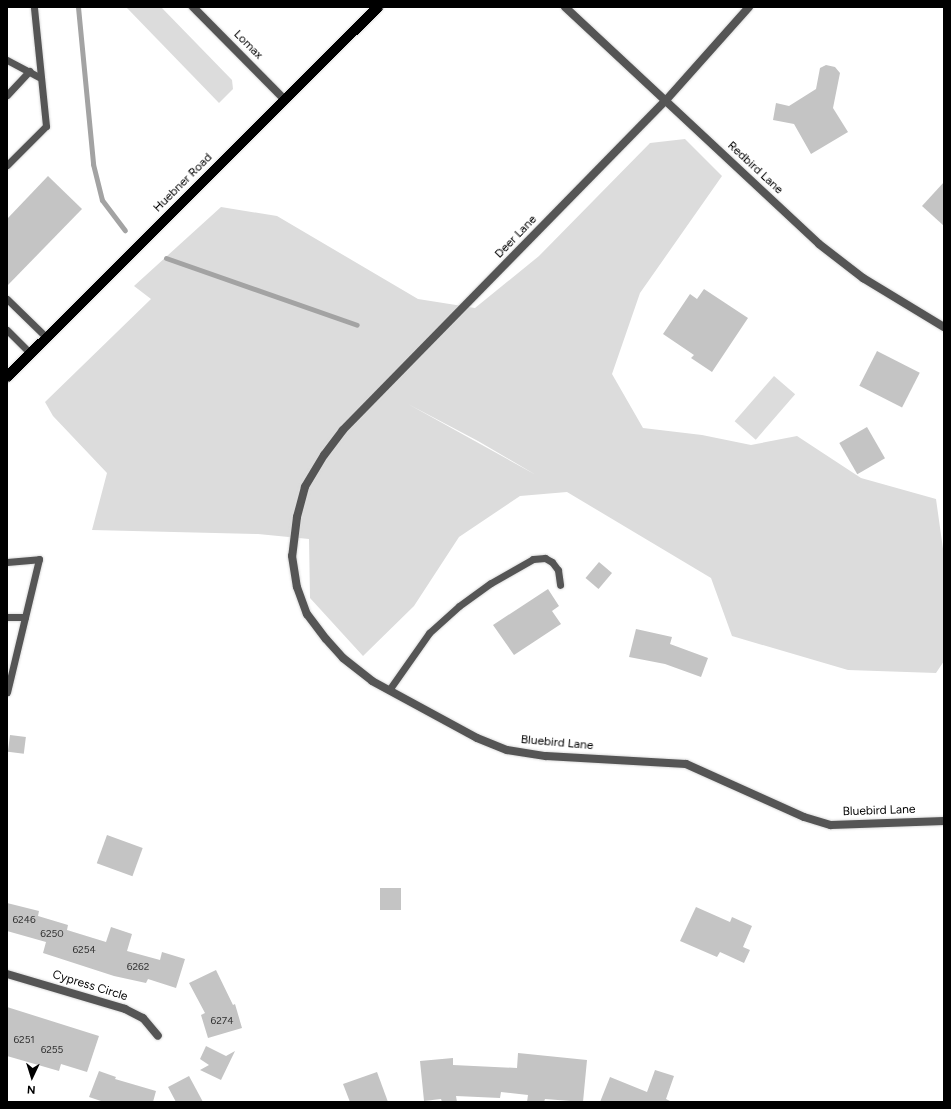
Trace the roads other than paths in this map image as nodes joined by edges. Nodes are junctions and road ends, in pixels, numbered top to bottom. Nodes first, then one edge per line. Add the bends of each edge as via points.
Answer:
1 (34, 7) edge
2 (193, 7) edge
3 (378, 7) edge
4 (565, 7) edge
5 (749, 7) edge
6 (7, 60) edge
7 (29, 72) junction
8 (41, 78) junction
9 (7, 95) edge
10 (285, 100) junction
11 (666, 100) junction
12 (7, 165) edge
13 (7, 299) edge
14 (944, 327) edge
15 (7, 330) edge
16 (47, 338) junction
17 (31, 354) junction
18 (7, 377) edge
19 (305, 487) joint
20 (7, 562) edge
21 (560, 584) dead end
22 (7, 617) edge
23 (25, 617) junction
24 (389, 690) junction
25 (7, 692) edge
26 (944, 820) edge
27 (7, 974) edge
28 (158, 1036) dead end

1 - 8 lane
2 - 10 street, Lomax
3 - 10 main road, Huebner Road
4 - 11 street, Redbird Lane
5 - 11 street, Deer Lane
6 - 7 lane
7 - 8 lane
7 - 9 lane
8 - 12 lane via 46,126
10 - 16 main road, Huebner Road
11 - 14 street, Redbird Lane via 819,244 863,278
11 - 19 street, Deer Lane via 343,430
13 - 16 lane
15 - 17 lane
16 - 17 main road, Huebner Road
17 - 18 main road, Huebner Road
19 - 24 street, Bluebird Lane via 297,517 292,556 297,586 307,614 343,658 372,681
20 - 23 lane via 39,559
21 - 24 lane via 558,570 545,558 533,560 491,583 459,606 429,633
22 - 23 lane
23 - 25 lane
24 - 26 street, Bluebird Lane via 477,738 507,750 546,756 686,764 804,817 831,825
27 - 28 street, Cypress Circle via 125,1008 143,1018

